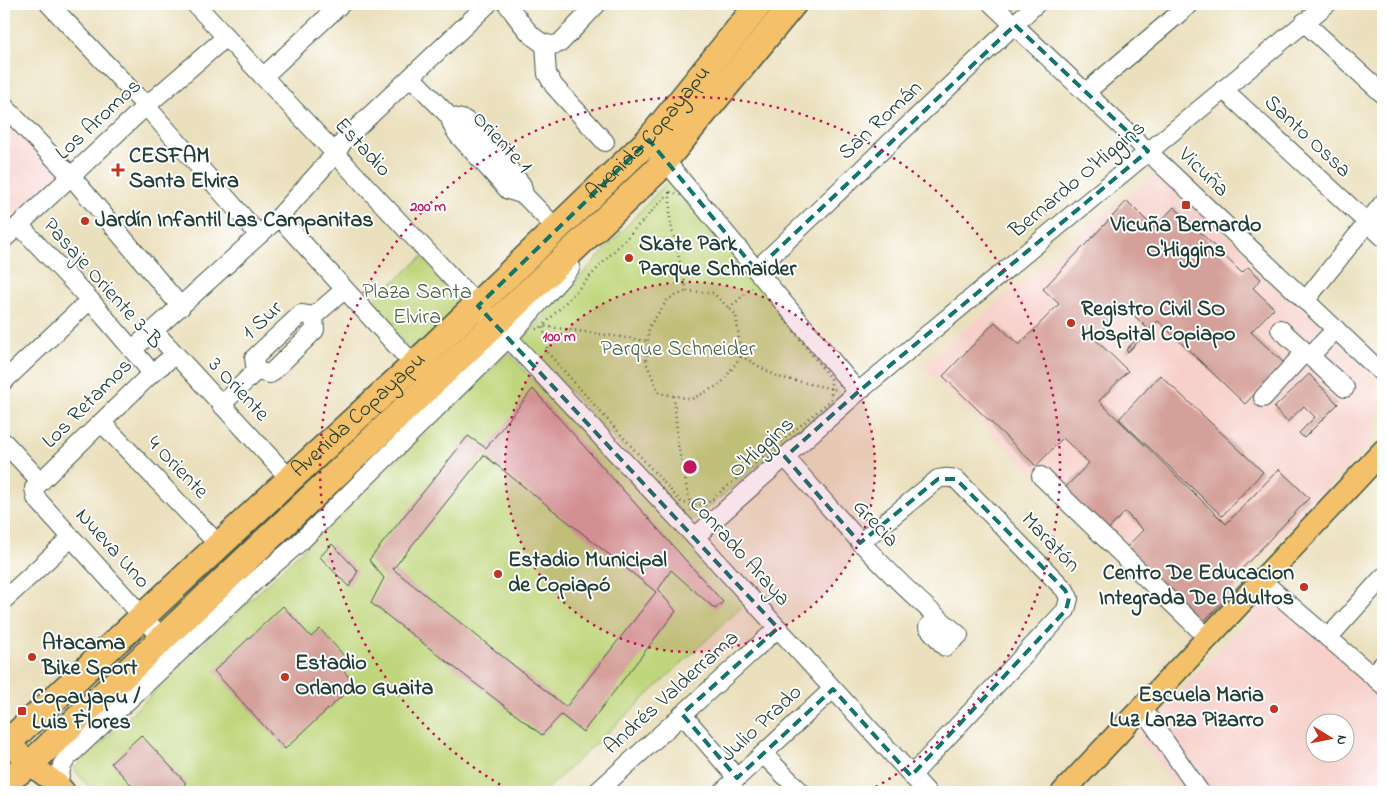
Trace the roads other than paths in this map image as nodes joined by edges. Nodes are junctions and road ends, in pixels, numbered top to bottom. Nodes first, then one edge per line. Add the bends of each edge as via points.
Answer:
1 (49, 4) edge
2 (197, 4) edge
3 (341, 4) edge
4 (488, 4) edge
5 (507, 4) edge
6 (598, 4) edge
7 (759, 4) edge
8 (793, 4) edge
9 (992, 4) edge
10 (1036, 4) edge
11 (1190, 4) edge
12 (1327, 4) edge
13 (1304, 22) junction
14 (1014, 25) junction
15 (226, 37) junction
16 (553, 44) junction
17 (264, 76) junction
18 (411, 77) junction
19 (1223, 89) junction
20 (1086, 92) junction
21 (1383, 94) edge
22 (4, 106) edge
23 (146, 106) junction
24 (606, 142) dead end
25 (1148, 151) junction
26 (336, 153) junction
27 (656, 157) junction
28 (72, 176) junction
29 (1383, 203) edge
30 (279, 217) junction
31 (1366, 222) junction
32 (19, 224) junction
33 (556, 228) junction
34 (259, 235) junction
35 (1383, 238) edge
36 (4, 239) edge
37 (757, 276) junction
38 (344, 290) junction
39 (90, 300) junction
40 (1305, 301) junction
41 (182, 307) junction
42 (493, 323) junction
43 (1280, 329) dead end
44 (1336, 329) junction
45 (154, 331) junction
46 (132, 350) junction
47 (1308, 354) junction
48 (175, 355) junction
49 (414, 366) junction
50 (152, 373) junction
51 (1383, 374) edge
52 (4, 381) edge
53 (1345, 388) dead end
54 (858, 392) junction
55 (1263, 398) dead end
56 (220, 405) junction
57 (102, 423) junction
58 (1382, 451) edge
59 (8, 454) edge
60 (785, 457) junction
61 (1041, 476) dead end
62 (290, 479) junction
63 (38, 485) junction
64 (695, 537) junction
65 (71, 538) junction
66 (860, 543) junction
67 (219, 545) junction
68 (1383, 577) edge
69 (1261, 580) junction
70 (254, 582) junction
71 (4, 600) edge
72 (142, 615) junction
73 (937, 617) dead end
74 (778, 628) junction
75 (167, 633) junction
76 (1208, 638) junction
77 (1328, 638) junction
78 (1379, 675) edge
79 (833, 689) junction
80 (1142, 708) junction
81 (682, 714) junction
82 (5, 742) edge
83 (763, 754) junction
84 (30, 764) junction
85 (911, 776) junction
86 (737, 778) junction
87 (4, 782) edge
88 (56, 790) edge
89 (597, 792) edge
90 (722, 792) edge
91 (801, 792) edge
92 (927, 792) edge
93 (1063, 792) edge
94 (1200, 792) edge

1 - 23 street
2 - 15 street, Estadio
3 - 17 street
4 - 18 street, Los Retamos
5 - 16 street via 536,39
6 - 16 street
7 - 27 highway, Avenida Copayapu
8 - 27 highway, Avenida Copayapu
9 - 14 street, Vicuña
10 - 14 street, San Román
11 - 20 street
12 - 13 street, Bernardo O'Higgins
13 - 19 street, Bernardo O'Higgins
13 - 21 street
14 - 20 street, Vicuña
14 - 37 street, San Román
15 - 17 street, Estadio
15 - 23 street, Los Aromos
16 - 24 street via 547,74 554,86
17 - 26 street, Estadio
18 - 26 street, Los Retamos via 345,139
18 - 33 street, Oriente 1 via 450,116 458,135 508,190 524,195
19 - 25 street, Bernardo O'Higgins
19 - 31 street, Santo Ossa
20 - 25 street, Vicuña
22 - 28 street
23 - 28 street, Los Aromos
23 - 34 street
25 - 40 street, Vicuña
25 - 54 street, Bernardo O'Higgins
26 - 30 street, Los Retamos
26 - 42 street, Estadio
27 - 33 highway, Avenida Copayapu
27 - 37 street
27 - 42 highway, Avenida Copayapu
28 - 32 street, Los Aromos
28 - 41 street
29 - 31 street
30 - 34 street, Los Retamos
30 - 38 street
31 - 35 street, Santo Ossa
31 - 40 street
32 - 36 street, Los Aromos
32 - 39 street, Pasaje Oriente 3-B
33 - 42 highway, Avenida Copayapu
34 - 41 street, Los Retamos
37 - 54 street
38 - 49 street
38 - 56 street, 1 Sur via 314,316 315,330 270,374 256,371
39 - 46 street, Pasaje Oriente 3-B
39 - 52 street
40 - 44 street, Vicuña
41 - 45 street, Los Retamos
42 - 49 highway, Avenida Copayapu
42 - 64 street, Conrado Araya
42 - 70 street, Avenida Copayapu via 300,542
42 - 75 highway, Avenida Copayapu
43 - 47 street
44 - 47 street
44 - 51 street, Vicuña
45 - 46 street, Los Retamos
45 - 48 street, 3 Oriente
46 - 50 street, Pasaje Oriente 3-B
47 - 53 street
47 - 55 street
48 - 50 street, Los Retamos
48 - 56 street, 3 Oriente
49 - 62 highway, Avenida Copayapu
50 - 57 street, Los Retamos
54 - 60 street, O'Higgins
56 - 62 street, 3 Oriente
57 - 63 street, Los Retamos
57 - 67 street, 4 Oriente
58 - 69 main road
59 - 63 street, Nueva Uno
60 - 64 street, O'Higgins
60 - 66 street, Grecia
61 - 76 street
62 - 67 highway, Avenida Copayapu
63 - 65 street, Nueva Uno via 36,498
64 - 74 street, Conrado Araya
65 - 71 street
65 - 72 street, Nueva Uno
66 - 73 street, Grecia
66 - 85 street, Maratón via 938,479 956,479 1068,596 1066,610
67 - 72 highway, Avenida Copayapu
68 - 77 street
69 - 76 main road
69 - 77 street
70 - 75 street, Avenida Copayapu
70 - 88 street, Avenida Copayapu via 68,757 62,765
72 - 75 street, Nueva Uno
72 - 82 highway, Avenida Copayapu
74 - 79 street, Conrado Araya
74 - 81 street, Andrés Valderrama
75 - 84 highway, Avenida Copayapu
76 - 80 main road
77 - 78 street
79 - 83 street, Julio Prado
79 - 85 street, Conrado Araya
80 - 93 main road
80 - 94 street
81 - 86 street
81 - 89 street, Andrés Valderrama
82 - 84 main road
83 - 86 street, Julio Prado
83 - 91 street
84 - 87 highway, Avenida Copayapu
84 - 88 main road
85 - 92 street, Conrado Araya
86 - 90 street, Julio Prado

